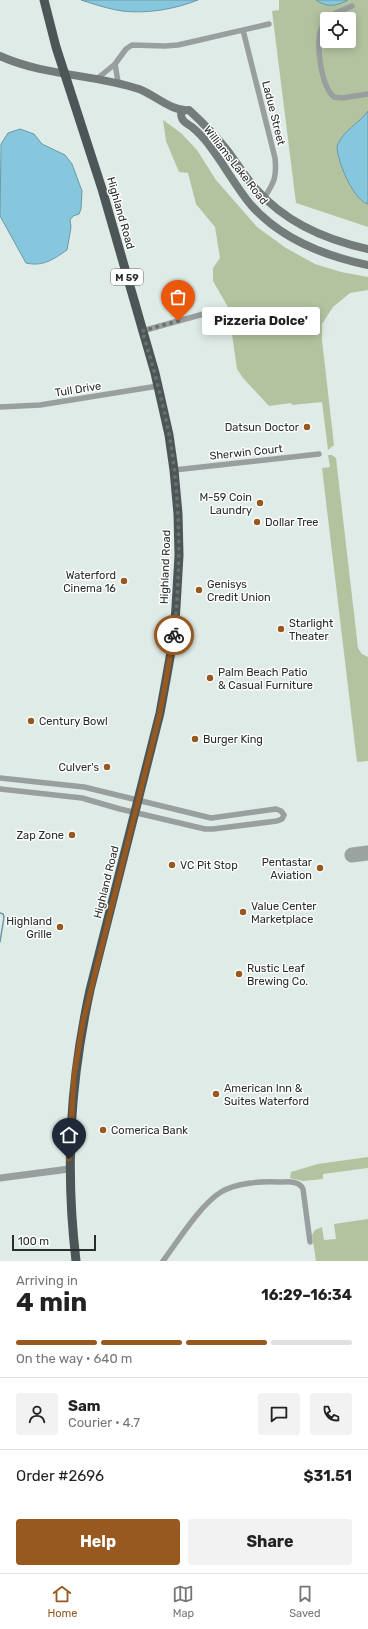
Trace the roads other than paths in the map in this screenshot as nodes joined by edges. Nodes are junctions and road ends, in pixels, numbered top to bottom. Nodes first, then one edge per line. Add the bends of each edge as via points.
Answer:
1 (44, 0) edge
2 (352, 6) dead end
3 (338, 12) edge
4 (269, 24) dead end
5 (243, 30) junction
6 (320, 33) edge
7 (0, 56) edge
8 (115, 64) junction
9 (65, 73) junction
10 (98, 78) junction
11 (118, 82) junction
12 (368, 94) edge
13 (181, 111) junction
14 (208, 142) junction
15 (224, 166) junction
16 (245, 175) junction
17 (264, 198) junction
18 (368, 249) edge
19 (368, 265) edge
20 (218, 310) dead end
21 (142, 331) junction
22 (158, 386) junction
23 (0, 407) edge
24 (319, 454) dead end
25 (174, 470) junction
26 (0, 778) edge
27 (0, 789) edge
28 (138, 799) junction
29 (135, 812) junction
30 (69, 1169) junction
31 (0, 1178) edge
32 (310, 1242) dead end
33 (76, 1261) edge
34 (163, 1261) edge

1 - 9 highway, Highland Road / M 59
2 - 3 street
4 - 5 street
5 - 8 street via 178,45 132,45
5 - 17 street, Ladue Street via 277,173
6 - 12 street via 319,45 326,88 334,97
7 - 9 main road, Williams Lake Road via 34,68
8 - 10 street
8 - 11 street
9 - 10 main road, Williams Lake Road
9 - 21 highway, Highland Road / M 59 via 102,189
10 - 11 main road, Williams Lake Road
11 - 13 main road, Williams Lake Road via 142,90
13 - 14 main road, Williams Lake Road via 182,119
13 - 16 main road, Williams Lake Road via 189,110 207,127
14 - 15 main road, Williams Lake Road
14 - 16 main road via 210,139 215,142
15 - 17 main road via 254,200 261,204
15 - 19 main road, Williams Lake Road via 252,206 294,240 321,253
16 - 17 main road, Williams Lake Road
17 - 18 main road, Williams Lake Road via 312,232
20 - 21 street
21 - 22 highway, Highland Road / M 59
22 - 23 street, Tull Drive via 46,404
22 - 25 highway, Highland Road / M 59
24 - 25 street, Sherwin Court
25 - 28 highway, Highland Road / M 59 via 179,555 174,635 160,713
26 - 28 street via 78,786
27 - 29 street via 82,798
28 - 29 highway, Highland Road / M 59
28 - 29 street via 211,818 276,809 284,815 277,821 213,829
29 - 30 highway, Highland Road / M 59 via 90,990 79,1046 72,1103
30 - 31 street
30 - 33 highway, Highland Road / M 59
32 - 34 street via 301,1185 277,1182 250,1184 230,1188 214,1197

